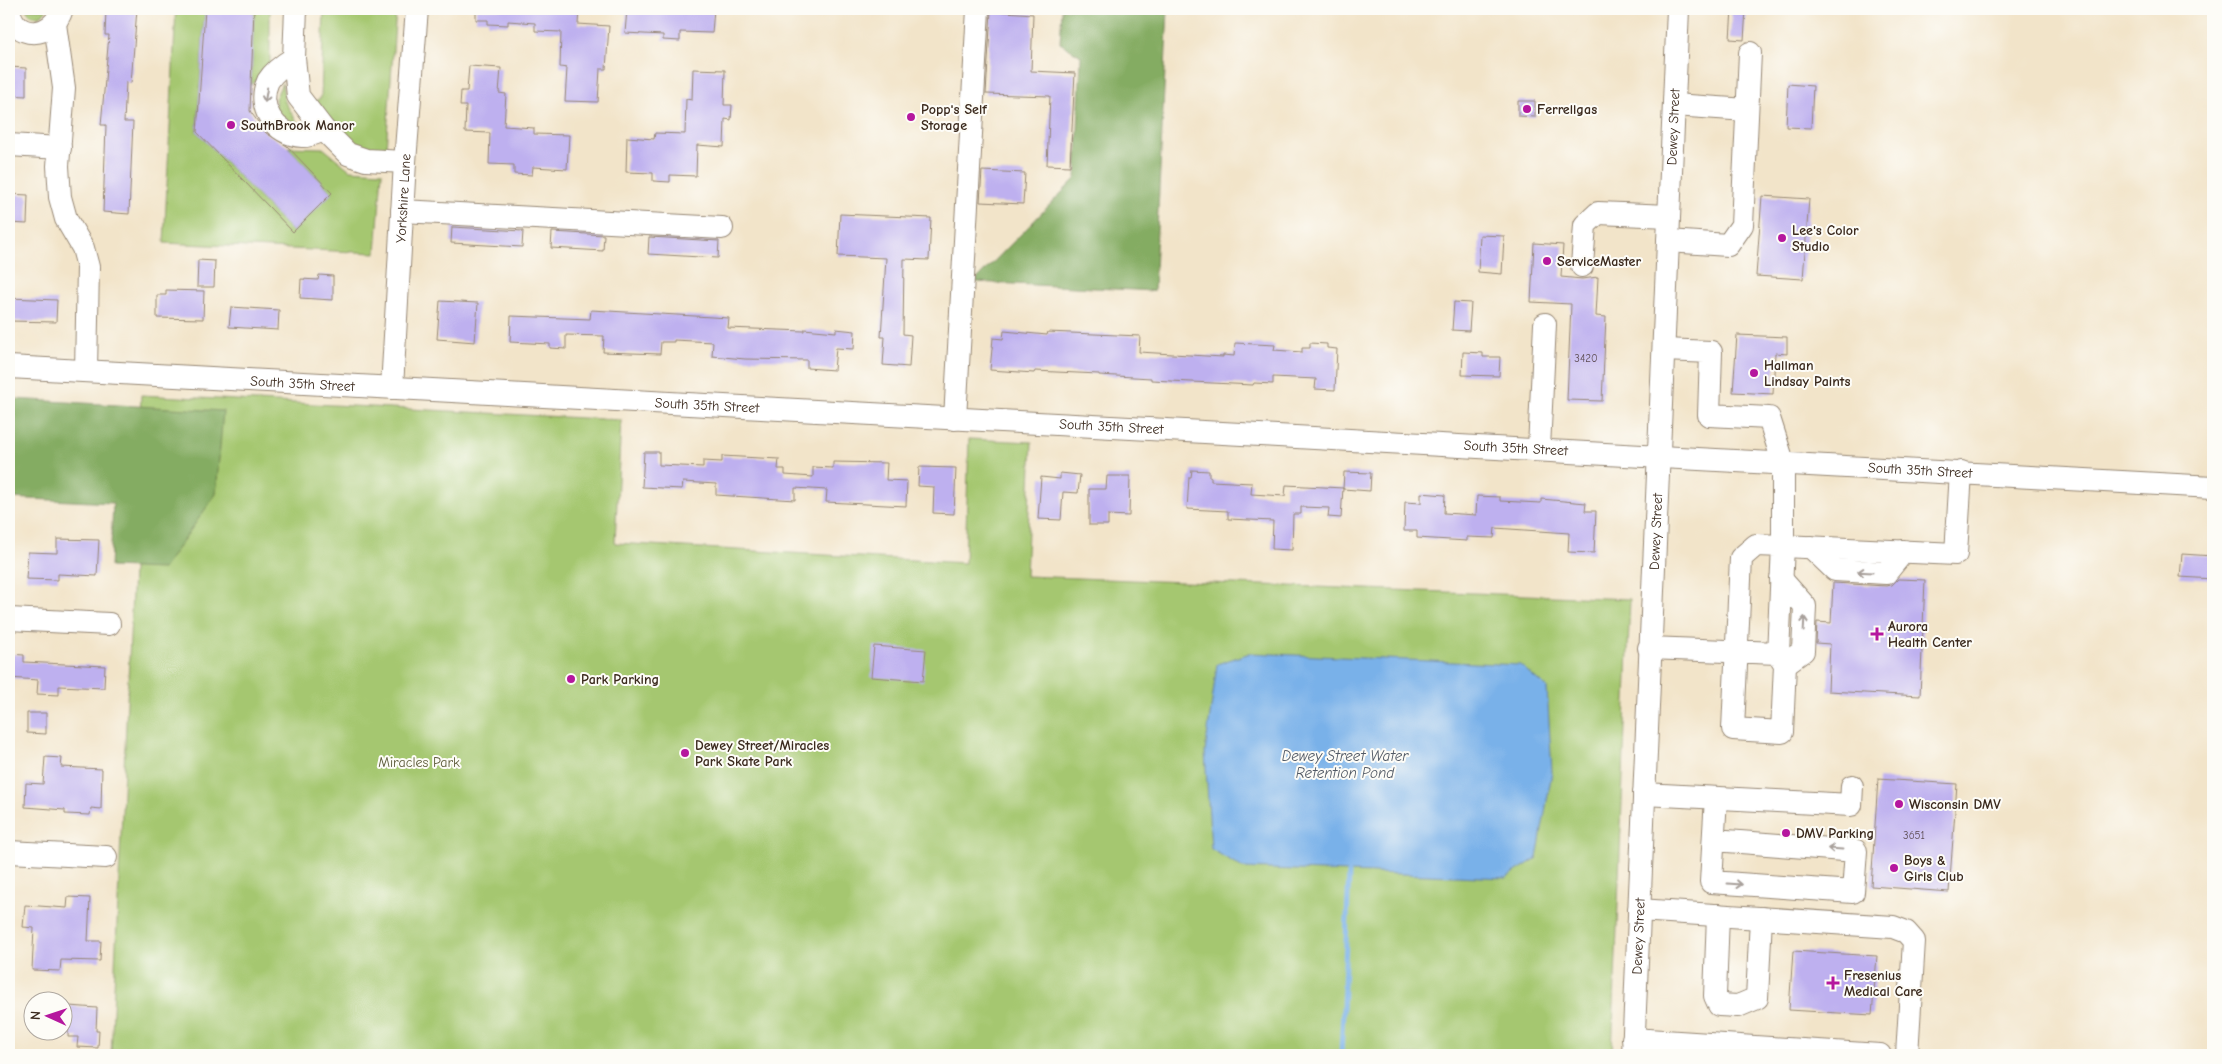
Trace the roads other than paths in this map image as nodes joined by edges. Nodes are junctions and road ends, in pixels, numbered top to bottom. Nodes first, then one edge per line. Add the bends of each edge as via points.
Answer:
1 (9, 9) edge
2 (296, 9) edge
3 (417, 9) edge
4 (978, 9) edge
5 (1678, 9) edge
6 (58, 16) edge
7 (1750, 53) dead end
8 (294, 58) junction
9 (1674, 105) junction
10 (1747, 110) junction
11 (324, 130) junction
12 (9, 146) edge
13 (60, 148) junction
14 (405, 162) junction
15 (402, 211) junction
16 (1669, 216) junction
17 (722, 228) dead end
18 (1668, 241) junction
19 (1582, 266) dead end
20 (1545, 324) dead end
21 (1664, 350) junction
22 (9, 367) edge
23 (86, 372) junction
24 (392, 388) junction
25 (955, 419) junction
26 (1539, 448) junction
27 (1659, 454) junction
28 (1782, 462) junction
29 (1961, 472) junction
30 (2213, 487) edge
31 (1783, 546) junction
32 (9, 619) edge
33 (109, 624) dead end
34 (1650, 648) junction
35 (1737, 651) junction
36 (1781, 658) junction
37 (1852, 786) dead end
38 (1644, 794) junction
39 (1716, 798) junction
40 (1714, 840) junction
41 (9, 852) edge
42 (106, 857) dead end
43 (1639, 910) junction
44 (1718, 915) junction
45 (1761, 918) junction
46 (1633, 1047) edge
47 (1755, 1051) edge
48 (1880, 1055) edge
49 (1907, 1055) edge

1 - 6 street via 14,22 30,32 48,30
2 - 8 street
3 - 14 street, Yorkshire Lane
4 - 25 street
5 - 9 street, Dewey Street
6 - 13 street via 64,88
7 - 10 street
8 - 11 street via 298,96
8 -> 11 street via 277,70 269,81 264,108 287,134 304,137
9 - 10 street
9 - 16 street, Dewey Street
10 - 18 street via 1742,225 1728,245
11 - 14 street via 348,154 366,160
12 - 13 street
13 - 23 street via 60,197 66,219 83,248 88,267
14 - 15 street, Yorkshire Lane
15 - 17 street
15 - 24 street, Yorkshire Lane
16 - 18 street, Dewey Street
16 - 19 street via 1598,213 1585,225
18 - 21 street, Dewey Street
20 - 26 street
21 - 27 street, Dewey Street
21 - 28 street via 1711,352 1709,415 1770,418
22 - 23 street, South 35th Street
23 - 24 street, South 35th Street
24 - 25 street, South 35th Street
25 - 26 street, South 35th Street
26 - 27 street, South 35th Street
27 - 28 street, South 35th Street
27 - 34 street, Dewey Street
28 - 29 street, South 35th Street
28 - 31 street
29 - 30 street, South 35th Street
29 - 31 street via 1956,554
31 - 35 street via 1756,545 1741,558
31 - 36 street
32 - 33 street
34 - 35 street
34 - 38 street, Dewey Street
35 - 36 street
35 - 36 street via 1733,729 1782,732
37 - 39 street via 1851,805
38 - 39 street
38 - 43 street, Dewey Street
39 - 40 street
40 -> 40 street via 1711,882 1853,892 1856,851
41 - 42 street
43 - 44 street
43 - 46 street, Dewey Street
44 - 45 street
44 - 45 street via 1715,996 1719,1005 1738,1006 1757,998
45 - 49 street via 1893,927 1911,937 1914,948
46 - 47 street
47 - 48 street

